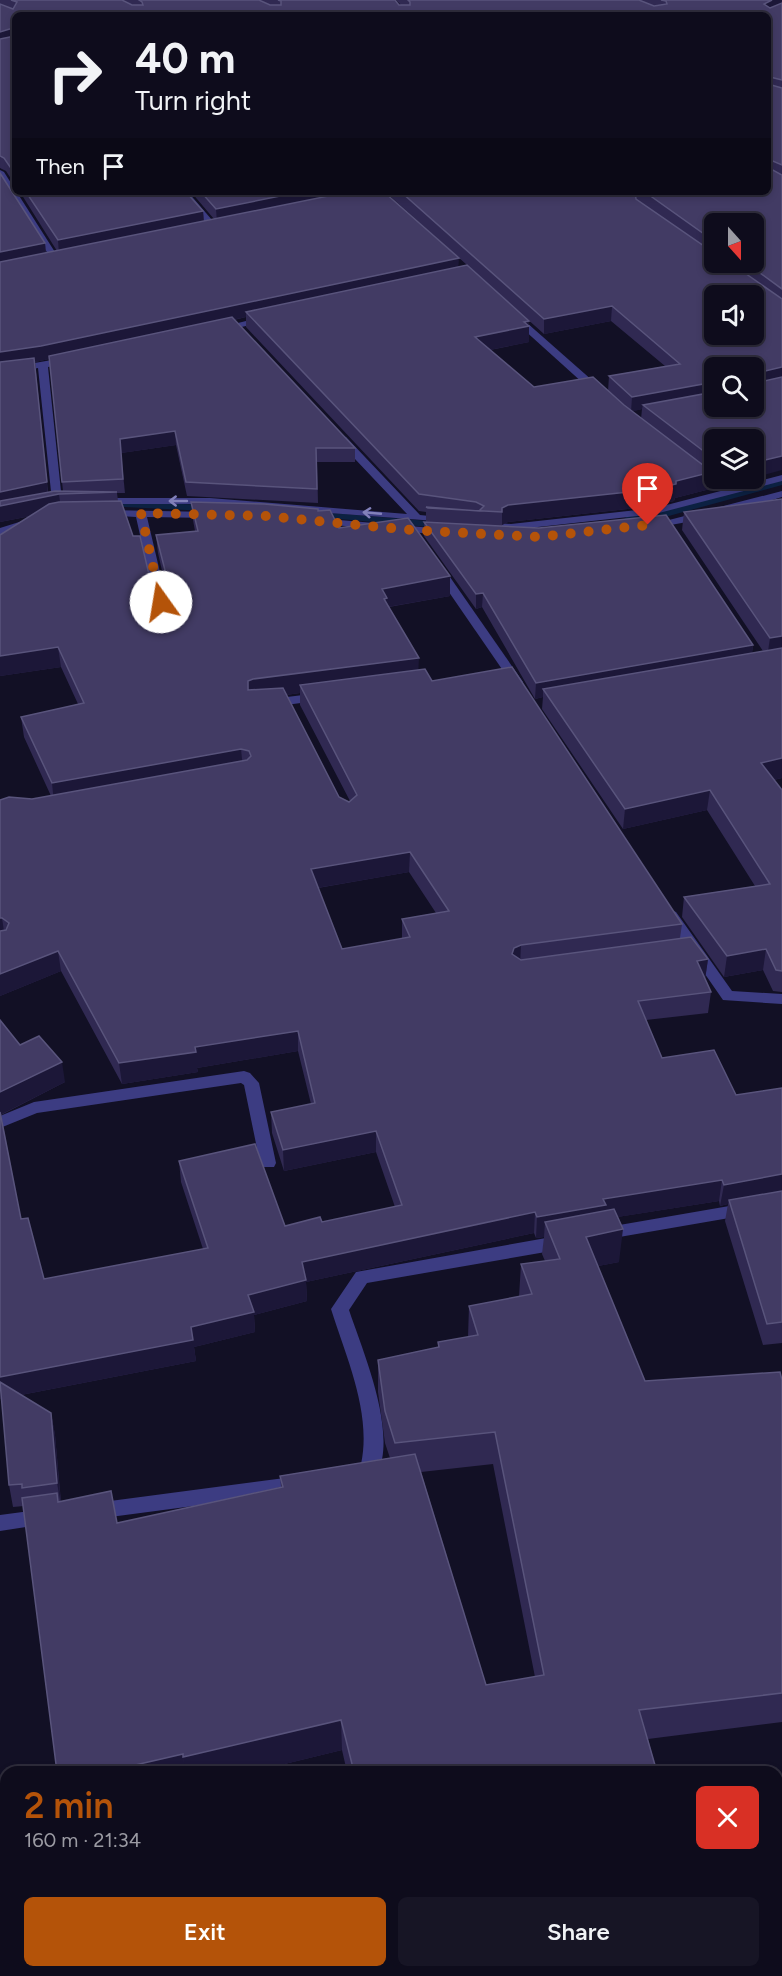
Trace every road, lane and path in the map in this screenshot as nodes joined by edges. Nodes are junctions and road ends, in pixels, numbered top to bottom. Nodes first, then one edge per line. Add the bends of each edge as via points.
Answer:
1 (0, 172) edge
2 (12, 191) edge
3 (15, 195) edge
4 (186, 195) edge
5 (226, 227) edge
6 (215, 229) junction
7 (204, 231) edge
8 (67, 258) edge
9 (56, 260) junction
10 (44, 262) edge
11 (504, 307) edge
12 (281, 315) edge
13 (235, 326) junction
14 (212, 330) edge
15 (243, 334) edge
16 (77, 358) edge
17 (43, 366) junction
18 (0, 372) edge
19 (610, 402) edge
20 (333, 429) edge
21 (782, 478) edge
22 (782, 494) edge
23 (89, 501) edge
24 (57, 502) edge
25 (141, 513) junction
26 (90, 514) edge
27 (220, 515) edge
28 (243, 516) edge
29 (415, 516) junction
30 (42, 519) edge
31 (634, 526) edge
32 (0, 532) edge
33 (538, 537) edge
34 (431, 558) edge
35 (161, 602) edge
36 (336, 694) edge
37 (525, 696) edge
38 (255, 705) edge
39 (661, 900) edge
40 (782, 999) edge
41 (0, 1122) edge
42 (268, 1163) dead end
43 (782, 1203) edge
44 (343, 1478) edge
45 (319, 1482) edge
46 (0, 1523) edge

1 - 2 street
3 - 9 street
4 - 6 street
5 - 6 street
6 - 7 street
8 - 9 street
9 - 10 street
11 - 19 street
12 - 13 street
13 - 14 street
13 - 15 street
16 - 17 street
17 - 18 street
17 - 24 street
20 - 29 street
21 - 33 street via 630,515 480,529
22 - 31 street via 673,527
29 -> 23 street via 210,501
25 - 26 street
25 - 27 street
25 - 35 street
28 - 29 street via 415,535 457,527
30 - 32 street
34 - 37 street
36 - 38 street via 291,706
39 - 40 street via 687,951 728,996
41 - 42 street via 34,1108 244,1077 250,1083
43 - 44 street via 362,1277 340,1310 372,1420 374,1456 370,1469
45 - 46 street

